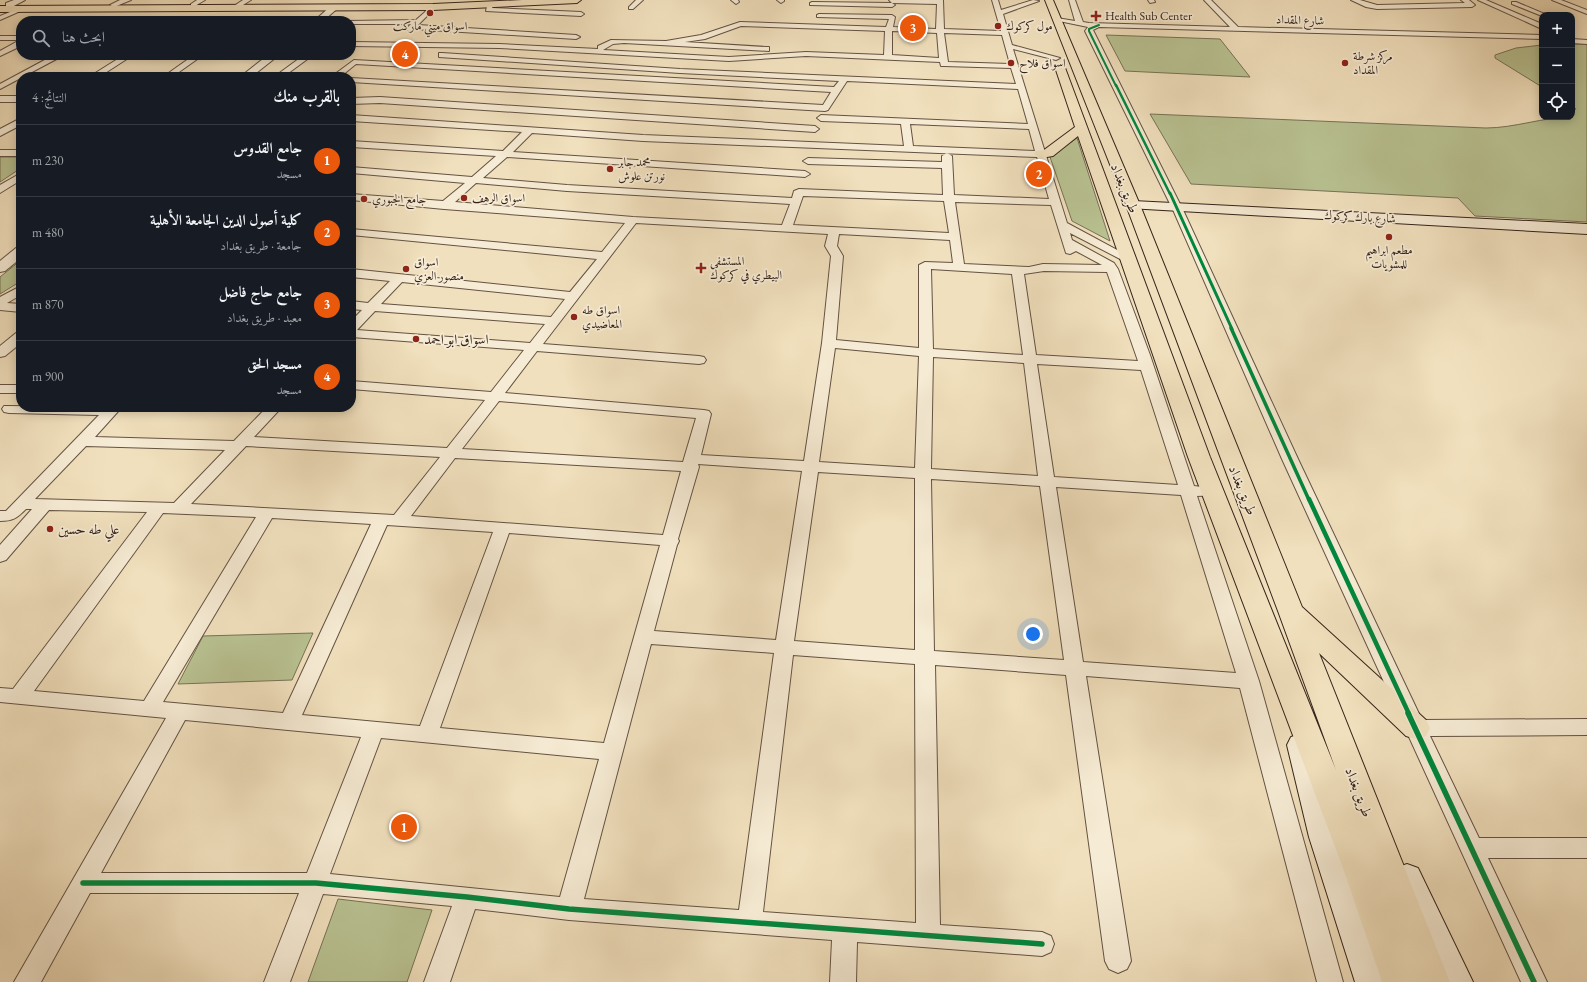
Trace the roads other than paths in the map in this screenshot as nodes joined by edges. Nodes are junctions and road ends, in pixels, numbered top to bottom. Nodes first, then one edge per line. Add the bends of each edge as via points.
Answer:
1 (37, 0) edge
2 (139, 0) edge
3 (202, 0) edge
4 (533, 0) edge
5 (577, 0) edge
6 (640, 0) edge
7 (995, 0) edge
8 (1040, 0) edge
9 (1072, 0) edge
10 (1207, 0) edge
11 (1354, 0) edge
12 (1464, 0) edge
13 (1481, 0) edge
14 (1505, 0) edge
15 (1556, 0) edge
16 (940, 1) edge
17 (892, 2) edge
18 (129, 3) edge
19 (240, 4) edge
20 (440, 4) edge
21 (812, 4) dead end
22 (23, 5) edge
23 (193, 5) junction
24 (490, 6) junction
25 (334, 8) junction
26 (631, 8) dead end
27 (2, 11) edge
28 (1587, 12) edge
29 (1000, 13) junction
30 (1539, 13) edge
31 (581, 14) dead end
32 (1587, 15) edge
33 (324, 16) edge
34 (819, 16) dead end
35 (1575, 16) edge
36 (892, 17) junction
37 (451, 21) dead end
38 (356, 22) edge
39 (371, 22) junction
40 (417, 23) junction
41 (1077, 26) junction
42 (1539, 26) edge
43 (361, 29) dead end
44 (1236, 29) junction
45 (889, 30) junction
46 (940, 31) junction
47 (406, 33) dead end
48 (1006, 33) junction
49 (517, 34) junction
50 (576, 37) dead end
51 (1525, 37) junction
52 (1539, 37) edge
53 (0, 38) edge
54 (1575, 38) edge
55 (1587, 38) edge
56 (16, 39) edge
57 (1533, 40) junction
58 (1539, 41) edge
59 (16, 42) edge
60 (1575, 42) edge
61 (1587, 42) edge
62 (668, 43) junction
63 (356, 44) edge
64 (375, 44) junction
65 (448, 45) junction
66 (499, 46) junction
67 (1009, 46) junction
68 (596, 51) junction
69 (0, 54) edge
70 (806, 54) junction
71 (834, 54) junction
72 (442, 55) junction
73 (888, 57) junction
74 (1056, 58) junction
75 (51, 60) edge
76 (121, 60) edge
77 (192, 60) edge
78 (267, 60) edge
79 (302, 60) edge
80 (943, 60) junction
81 (354, 62) junction
82 (953, 64) junction
83 (429, 65) junction
84 (836, 65) dead end
85 (1015, 66) junction
86 (680, 71) junction
87 (860, 71) dead end
88 (28, 72) edge
89 (101, 72) edge
90 (174, 72) edge
91 (252, 72) edge
92 (285, 72) edge
93 (341, 72) edge
94 (528, 73) junction
95 (955, 73) dead end
96 (16, 78) edge
97 (844, 79) junction
98 (356, 80) edge
99 (675, 82) junction
100 (0, 87) edge
101 (1022, 87) junction
102 (507, 90) junction
103 (836, 90) junction
104 (1079, 98) junction
105 (0, 99) edge
106 (16, 99) edge
107 (664, 100) junction
108 (356, 101) edge
109 (485, 107) junction
110 (825, 108) junction
111 (356, 118) edge
112 (821, 118) junction
113 (905, 122) junction
114 (16, 124) edge
115 (464, 126) junction
116 (1034, 127) junction
117 (1081, 128) junction
118 (815, 129) junction
119 (530, 130) junction
120 (984, 132) junction
121 (0, 134) edge
122 (356, 144) edge
123 (812, 146) junction
124 (909, 150) junction
125 (947, 152) junction
126 (0, 153) edge
127 (16, 153) edge
128 (992, 153) junction
129 (505, 154) junction
130 (1041, 154) junction
131 (808, 160) junction
132 (946, 165) junction
133 (356, 170) edge
134 (805, 174) junction
135 (16, 179) edge
136 (472, 180) junction
137 (1, 188) edge
138 (16, 188) edge
139 (356, 197) edge
140 (797, 197) junction
141 (949, 198) junction
142 (1055, 202) junction
143 (444, 206) junction
144 (1134, 208) junction
145 (1178, 210) junction
146 (633, 220) junction
147 (1062, 224) junction
148 (786, 229) junction
149 (1587, 229) edge
150 (834, 231) junction
151 (356, 232) edge
152 (1587, 233) edge
153 (956, 237) junction
154 (1067, 242) junction
155 (16, 256) edge
156 (605, 256) junction
157 (1120, 264) junction
158 (959, 267) junction
159 (0, 268) edge
160 (1075, 268) junction
161 (1018, 271) junction
162 (356, 274) edge
163 (399, 278) junction
164 (16, 293) edge
165 (573, 296) junction
166 (0, 302) edge
167 (356, 305) edge
168 (0, 306) edge
169 (372, 306) junction
170 (16, 308) edge
171 (554, 321) junction
172 (356, 323) edge
173 (356, 333) edge
174 (16, 340) edge
175 (829, 343) junction
176 (534, 347) junction
177 (0, 353) edge
178 (926, 353) junction
179 (700, 360) dead end
180 (1029, 360) junction
181 (1146, 366) junction
182 (356, 385) edge
183 (0, 389) edge
184 (16, 390) edge
185 (495, 397) junction
186 (16, 403) edge
187 (32, 412) edge
188 (110, 412) edge
189 (270, 412) edge
190 (5, 413) edge
191 (82, 441) junction
192 (240, 443) junction
193 (451, 453) junction
194 (692, 463) junction
195 (810, 467) junction
196 (923, 475) junction
197 (1047, 482) junction
198 (1187, 490) junction
199 (1212, 492) junction
200 (22, 504) junction
201 (45, 504) junction
202 (159, 507) junction
203 (178, 508) junction
204 (268, 512) junction
205 (0, 516) edge
206 (390, 519) junction
207 (503, 527) junction
208 (671, 541) junction
209 (0, 556) edge
210 (1291, 611) junction
211 (644, 637) junction
212 (784, 647) junction
213 (925, 657) junction
214 (1074, 668) junction
215 (1286, 680) junction
216 (1316, 680) junction
217 (1249, 681) junction
218 (5, 695) edge
219 (149, 709) junction
220 (180, 712) junction
221 (289, 722) junction
222 (1587, 727) edge
223 (1416, 728) junction
224 (374, 730) junction
225 (427, 734) junction
226 (613, 752) junction
227 (1472, 848) junction
228 (1587, 848) edge
229 (83, 883) junction
230 (316, 883) junction
231 (467, 897) junction
232 (569, 909) junction
233 (750, 922) junction
234 (845, 929) junction
235 (928, 936) junction
236 (1042, 944) dead end
237 (1118, 962) dead end
238 (27, 982) edge
239 (277, 982) edge
240 (437, 982) edge
241 (843, 982) edge
242 (1330, 982) edge
243 (1373, 982) edge
244 (1400, 982) edge
245 (1432, 982) edge
246 (1455, 982) edge
247 (1534, 982) edge

1 - 22 street
2 - 18 street
3 - 23 street
4 - 20 main road
5 - 24 main road
6 - 26 street
7 - 29 street
8 - 29 street
8 - 41 main road, طريق بغداد
8 - 74 main road, طريق بغداد
9 - 41 street
10 - 44 street
11 - 12 street via 1377,7 1472,5
13 - 42 street
14 - 30 street
15 - 28 street
16 - 17 street
16 - 46 street
17 - 21 street
17 - 36 street
18 - 22 main road
18 - 23 main road
19 - 20 main road
19 - 22 main road
19 - 23 main road
19 - 25 main road
20 - 24 main road
20 - 25 main road
20 - 40 street
22 - 27 main road
24 - 31 street via 488,10
25 - 33 street
29 - 48 street
32 - 35 street
34 - 36 street
36 - 45 street
37 - 40 street
38 - 39 street
39 - 40 street
39 - 43 street
40 - 47 street
40 - 49 street
41 - 44 street, شارع المقداد
41 - 57 street, شارع المقداد
41 - 104 main road, طريق بغداد
41 - 145 street
44 - 51 street, شارع المقداد
45 - 46 street
45 - 62 street via 740,24
45 - 73 street
46 - 48 street
46 - 80 street
48 - 67 street
49 - 50 street
49 - 66 street
51 - 52 street, شارع المقداد
51 - 57 street
53 - 56 street
54 - 55 street
57 - 58 street, شارع المقداد
59 - 69 street
60 - 61 street
62 - 68 street via 611,42
62 - 70 street
63 - 64 street
64 - 65 street via 398,41
64 - 81 street
65 - 66 street
65 - 72 street
66 - 68 street
67 - 74 street
67 - 85 street
68 - 70 street via 729,59
70 - 71 street
71 - 73 street
71 - 84 street
72 - 83 street
72 - 86 street
73 - 80 street
74 - 104 main road, طريق بغداد
75 - 88 street
76 - 89 street
77 - 90 street
78 - 91 street
79 - 92 street
80 - 82 street via 944,64
81 - 83 street
81 - 93 street
82 - 85 street
82 - 95 street
83 - 94 street
85 - 101 street
86 - 97 street
86 - 99 street
87 - 97 street via 837,70
94 - 99 street
94 - 102 street
96 - 100 street
97 - 101 street
97 - 103 street
98 - 102 street
99 - 103 street
99 - 107 street
101 - 116 street
102 - 107 street
102 - 109 street
103 - 110 street
104 - 117 main road, طريق بغداد
104 - 144 main road, طريق بغداد
105 - 106 street
107 - 110 street
108 - 109 street
109 - 115 street
109 - 118 street
110 - 112 street
111 - 115 street
112 - 113 street
112 - 118 street
113 - 120 street
113 - 124 street
114 - 121 street
115 - 119 street
116 - 120 street
116 - 130 street
117 - 130 main road via 1050,152
117 - 157 main road, طريق بغداد
118 - 123 street
119 - 123 street
119 - 129 street
120 - 128 street
122 - 129 street
123 - 124 street
123 - 131 street
124 - 125 street
125 - 128 street
125 - 132 street
126 - 127 street
128 - 130 street
129 - 134 street
129 - 136 street
130 - 142 street
131 - 132 street
131 - 134 street
132 - 141 street
133 - 136 street
134 - 140 street
135 - 137 street
136 - 140 street via 567,188
136 - 143 street
137 - 138 street
139 - 143 street
140 - 141 street
140 - 148 street
141 - 142 street
141 - 153 street
142 - 147 street
143 - 146 street
144 - 145 main road
144 - 210 main road, طريق بغداد
145 - 149 main road, شارع بارك كركوك
145 - 152 main road
145 - 223 street via 1290,459
146 - 148 street
146 - 156 street
147 - 154 street
147 - 157 street
148 - 150 street
150 - 153 street
150 - 175 street via 831,246 837,256
151 - 156 street
153 - 158 street
154 - 157 street via 1110,265
154 - 160 street
155 - 159 street
156 - 165 street
157 - 160 street
157 - 181 street
157 - 199 main road, طريق بغداد
158 - 161 street
158 - 178 street via 925,266
160 - 161 street via 1043,267
161 - 180 street
162 - 163 street
163 - 165 street
163 - 169 street
164 - 166 street
165 - 171 street
167 - 169 street
168 - 170 street
169 - 171 street
169 - 172 street
171 - 176 street
173 - 176 street
174 - 177 street
175 - 178 street
175 - 195 street
176 - 179 street
176 - 185 street
178 - 180 street
178 - 196 street
180 - 181 street
180 - 197 street
181 - 198 street
182 - 185 street
183 - 184 street
185 - 193 street
185 - 194 street via 704,414
186 - 190 street
187 - 190 street
188 - 191 street
189 - 192 street
191 - 192 street
191 - 200 street
192 - 193 street
192 - 203 street
193 - 194 street
193 - 206 street
194 - 195 street
194 - 208 street
195 - 196 street
195 - 212 street
196 - 197 street
196 - 213 street
197 - 198 street
197 - 214 street
198 - 199 street
198 - 217 street
199 - 215 main road, طريق بغداد
200 - 201 street
200 - 205 street via 10,516
201 - 202 street
201 - 209 street
202 - 203 street
202 - 218 street
203 - 204 street
204 - 206 street
204 - 219 street
206 - 207 street
206 - 221 street
207 - 208 street
207 - 225 street
208 - 211 street
210 - 216 main road, طريق بغداد
210 - 223 main road
211 - 212 street
211 - 226 street
212 - 213 street
212 - 233 street
213 - 214 street
213 - 235 street
214 - 217 street
214 - 237 street
215 - 243 main road via 1309,781 1325,837
215 - 244 main road, طريق بغداد
216 - 245 main road, طريق بغداد
216 - 246 main road
217 - 242 street
218 - 219 street
219 - 220 street
220 - 221 street
220 - 229 street
221 - 224 street
222 - 223 street
223 - 227 street
224 - 225 street
224 - 230 street
225 - 226 street
226 - 232 street
227 - 228 street
227 - 247 street
229 - 230 street
229 - 238 street
230 - 231 street
230 - 239 street
231 - 232 street
231 - 240 street
232 - 233 street
233 - 234 street
234 - 235 street
234 - 241 street
235 - 236 street

